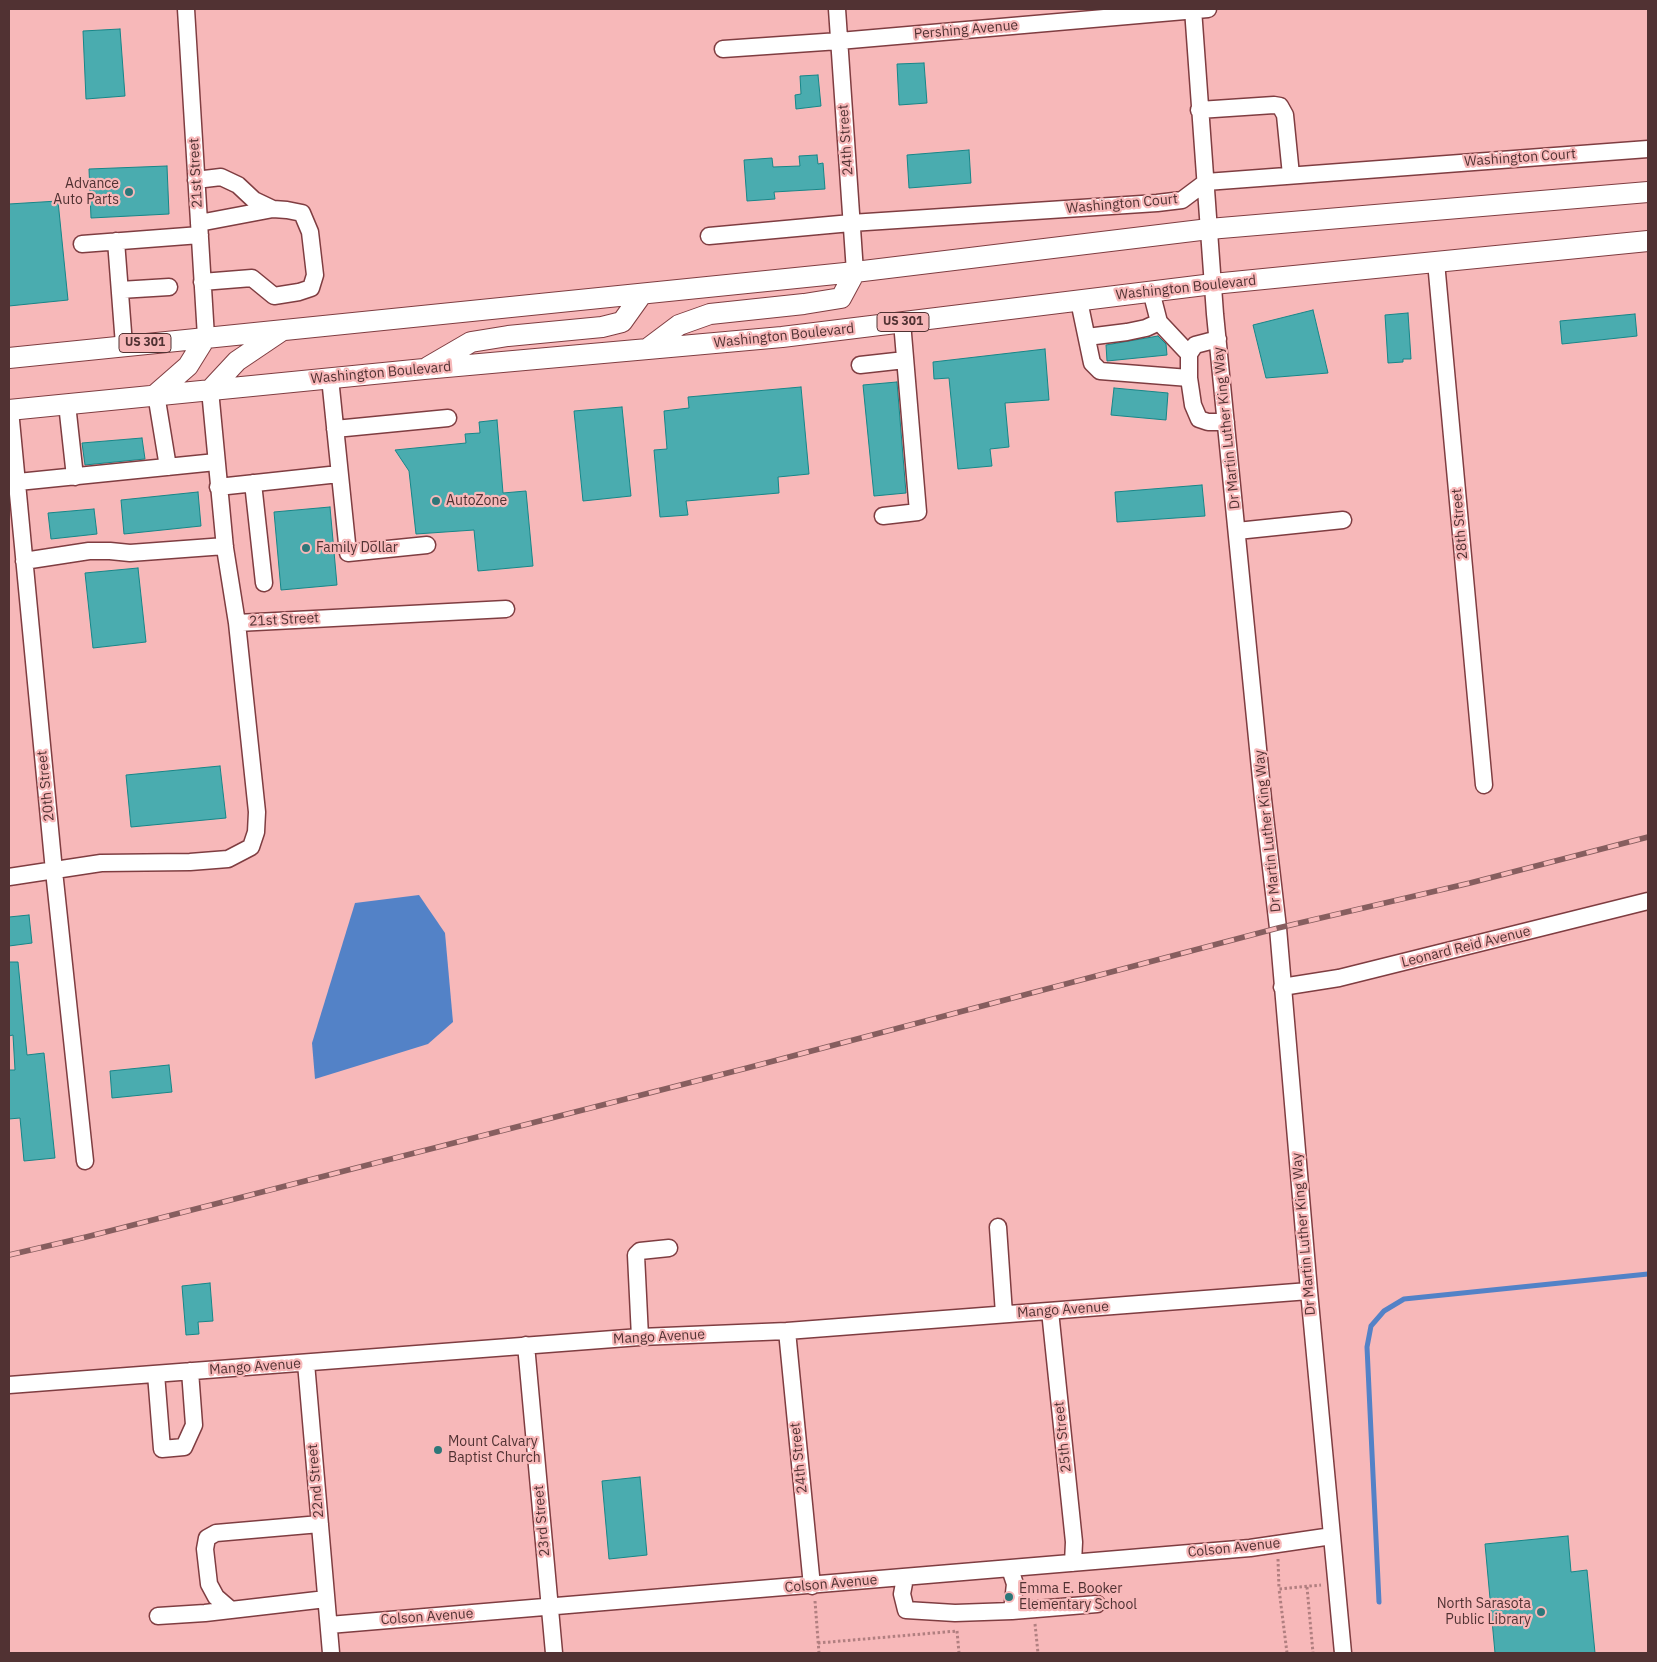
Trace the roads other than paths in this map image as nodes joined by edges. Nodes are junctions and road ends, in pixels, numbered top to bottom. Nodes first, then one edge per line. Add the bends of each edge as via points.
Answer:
1 (186, 9) edge
2 (837, 9) edge
3 (1198, 10) edge
4 (839, 41) junction
5 (723, 50) dead end
6 (1199, 110) junction
7 (1648, 149) edge
8 (1291, 175) junction
9 (196, 180) junction
10 (1206, 182) junction
11 (1648, 192) edge
12 (273, 210) junction
13 (851, 223) junction
14 (199, 229) junction
15 (1209, 229) junction
16 (709, 236) dead end
17 (116, 241) junction
18 (1648, 241) edge
19 (82, 244) dead end
20 (1436, 262) junction
21 (855, 272) junction
22 (202, 282) junction
23 (1213, 284) junction
24 (169, 287) dead end
25 (120, 290) junction
26 (1151, 291) junction
27 (642, 294) junction
28 (1079, 300) junction
29 (902, 322) junction
30 (1159, 322) junction
31 (282, 330) junction
32 (206, 337) junction
33 (1087, 337) junction
34 (1218, 339) junction
35 (124, 346) junction
36 (647, 349) junction
37 (1189, 354) junction
38 (9, 358) edge
39 (905, 360) junction
40 (860, 365) dead end
41 (424, 369) junction
42 (330, 378) junction
43 (1189, 378) junction
44 (210, 390) junction
45 (156, 394) junction
46 (67, 404) junction
47 (9, 410) edge
48 (448, 418) dead end
49 (1226, 422) junction
50 (335, 429) junction
51 (216, 462) junction
52 (168, 467) junction
53 (339, 474) junction
54 (75, 477) junction
55 (18, 482) junction
56 (253, 483) junction
57 (218, 487) junction
58 (883, 516) dead end
59 (1344, 520) dead end
60 (1237, 531) junction
61 (427, 545) dead end
62 (225, 546) junction
63 (24, 561) junction
64 (264, 583) dead end
65 (506, 609) dead end
66 (236, 623) junction
67 (1484, 785) dead end
68 (54, 871) junction
69 (9, 877) edge
70 (1648, 901) edge
71 (1282, 987) junction
72 (85, 1161) dead end
73 (998, 1227) dead end
74 (669, 1248) dead end
75 (1309, 1291) junction
76 (1050, 1311) junction
77 (1004, 1314) junction
78 (787, 1331) junction
79 (640, 1337) junction
80 (526, 1345) junction
81 (306, 1363) junction
82 (190, 1371) junction
83 (156, 1374) junction
84 (9, 1385) edge
85 (320, 1524) junction
86 (1332, 1536) junction
87 (1073, 1563) junction
88 (1010, 1569) junction
89 (905, 1578) junction
90 (812, 1586) junction
91 (326, 1599) junction
92 (1097, 1604) dead end
93 (550, 1608) junction
94 (231, 1610) junction
95 (1012, 1611) junction
96 (158, 1616) dead end
97 (329, 1625) junction
98 (331, 1653) edge
99 (554, 1653) edge
100 (1343, 1653) edge

1 - 9 street, 21st Street
2 - 4 street, 24th Street
3 - 4 street, Pershing Avenue
3 - 6 street, Dr Martin Luther King Way
4 - 5 street, Pershing Avenue
4 - 13 street, 24th Street
6 - 8 street via 1280,106 1285,115
6 - 10 street, Dr Martin Luther King Way
7 - 8 street, Washington Court
8 - 10 street, Washington Court
9 - 12 street via 221,177
9 - 14 street, 21st Street
10 - 13 street, Washington Court via 1182,200 1157,203
10 - 15 street, Dr Martin Luther King Way
11 - 15 main road, US 301
12 - 14 street
12 - 22 street via 302,213 310,232 315,275 311,288 274,296 252,278
13 - 16 street, Washington Court
13 - 21 street, 24th Street
14 - 17 street
14 - 22 street, 21st Street
15 - 21 main road, US 301
15 - 23 street, Dr Martin Luther King Way
17 - 19 street
17 - 25 street
18 - 20 main road, Washington Boulevard / US 301
20 - 23 main road, Washington Boulevard / US 301
20 - 67 street, 28th Street
21 - 27 main road, US 301
21 - 36 main road via 841,298 710,314 679,325
22 - 32 street, 21st Street
23 - 26 main road, Washington Boulevard / US 301
23 - 34 street, Dr Martin Luther King Way
24 - 25 street
25 - 35 street
26 - 28 main road, Washington Boulevard / US 301
26 - 30 street
27 - 31 main road, US 301
27 - 41 main road via 622,322 602,328 471,342
28 - 29 main road, Washington Boulevard / US 301
28 - 33 street
29 - 36 main road, Washington Boulevard / US 301 via 782,338
29 - 39 street
30 - 33 street via 1136,330
30 - 37 street
31 - 32 main road, US 301
31 - 44 main road via 237,361
32 - 35 main road, US 301
32 - 45 main road via 188,366
33 - 43 street via 1092,363 1100,371
34 - 37 street via 1195,346
34 - 49 street, Dr Martin Luther King Way
35 - 38 main road, US 301
36 - 41 main road, Washington Boulevard / US 301
37 - 43 street
39 - 40 street
39 - 58 street via 918,512
41 - 42 main road, Washington Boulevard / US 301
42 - 44 main road, Washington Boulevard / US 301
42 - 50 street
43 - 49 street via 1193,406 1199,419
44 - 45 main road, Washington Boulevard / US 301
44 - 51 street, 21st Street
45 - 46 main road, Washington Boulevard / US 301
45 - 52 street
46 - 47 main road, Washington Boulevard / US 301
46 - 54 street
47 - 55 street, 20th Street
48 - 50 street
49 - 60 street, Dr Martin Luther King Way
50 - 53 street
51 - 52 street
51 - 57 street, 21st Street
52 - 54 street
53 - 56 street
53 - 61 street via 348,553
54 - 55 street
55 - 63 street, 20th Street
56 - 57 street
56 - 64 street
57 - 62 street, 21st Street
59 - 60 street
60 - 71 street, Dr Martin Luther King Way
62 - 63 street via 130,554 89,551
62 - 66 street, 21st Street
63 - 68 street, 20th Street
65 - 66 street, 21st Street
66 - 68 street via 257,812 251,847 228,859 101,863
68 - 69 street
68 - 72 street, 20th Street
70 - 71 street, Leonard Reid Avenue via 1339,978
71 - 75 street, Dr Martin Luther King Way
73 - 77 street
74 - 79 street via 640,1251 636,1256
75 - 76 street, Mango Avenue
75 - 86 street, Dr Martin Luther King Way
76 - 77 street, Mango Avenue
76 - 87 street, 25th Street via 1074,1542
77 - 78 street, Mango Avenue
78 - 79 street, Mango Avenue
78 - 90 street, 24th Street
79 - 80 street, Mango Avenue
80 - 81 street, Mango Avenue
80 - 93 street, 23rd Street
81 - 82 street, Mango Avenue
81 - 85 street, 22nd Street
82 - 83 street, Mango Avenue
82 - 83 street via 194,1425 184,1447 177,1448 162,1449
83 - 84 street, Mango Avenue
85 - 91 street, 22nd Street
85 - 94 street via 216,1533 207,1538 209,1584 216,1597
86 - 87 street, Colson Avenue via 1250,1548
86 - 100 street, Dr Martin Luther King Way
87 - 88 street, Colson Avenue
88 - 89 street, Colson Avenue
88 - 95 street via 1015,1584
89 - 90 street, Colson Avenue
89 - 95 street via 902,1594 906,1610 955,1613
90 - 93 street, Colson Avenue
91 - 94 street
91 - 97 street, 22nd Street
92 - 95 street
93 - 97 street, Colson Avenue
93 - 99 street, 23rd Street
94 - 96 street
97 - 98 street, 22nd Street

